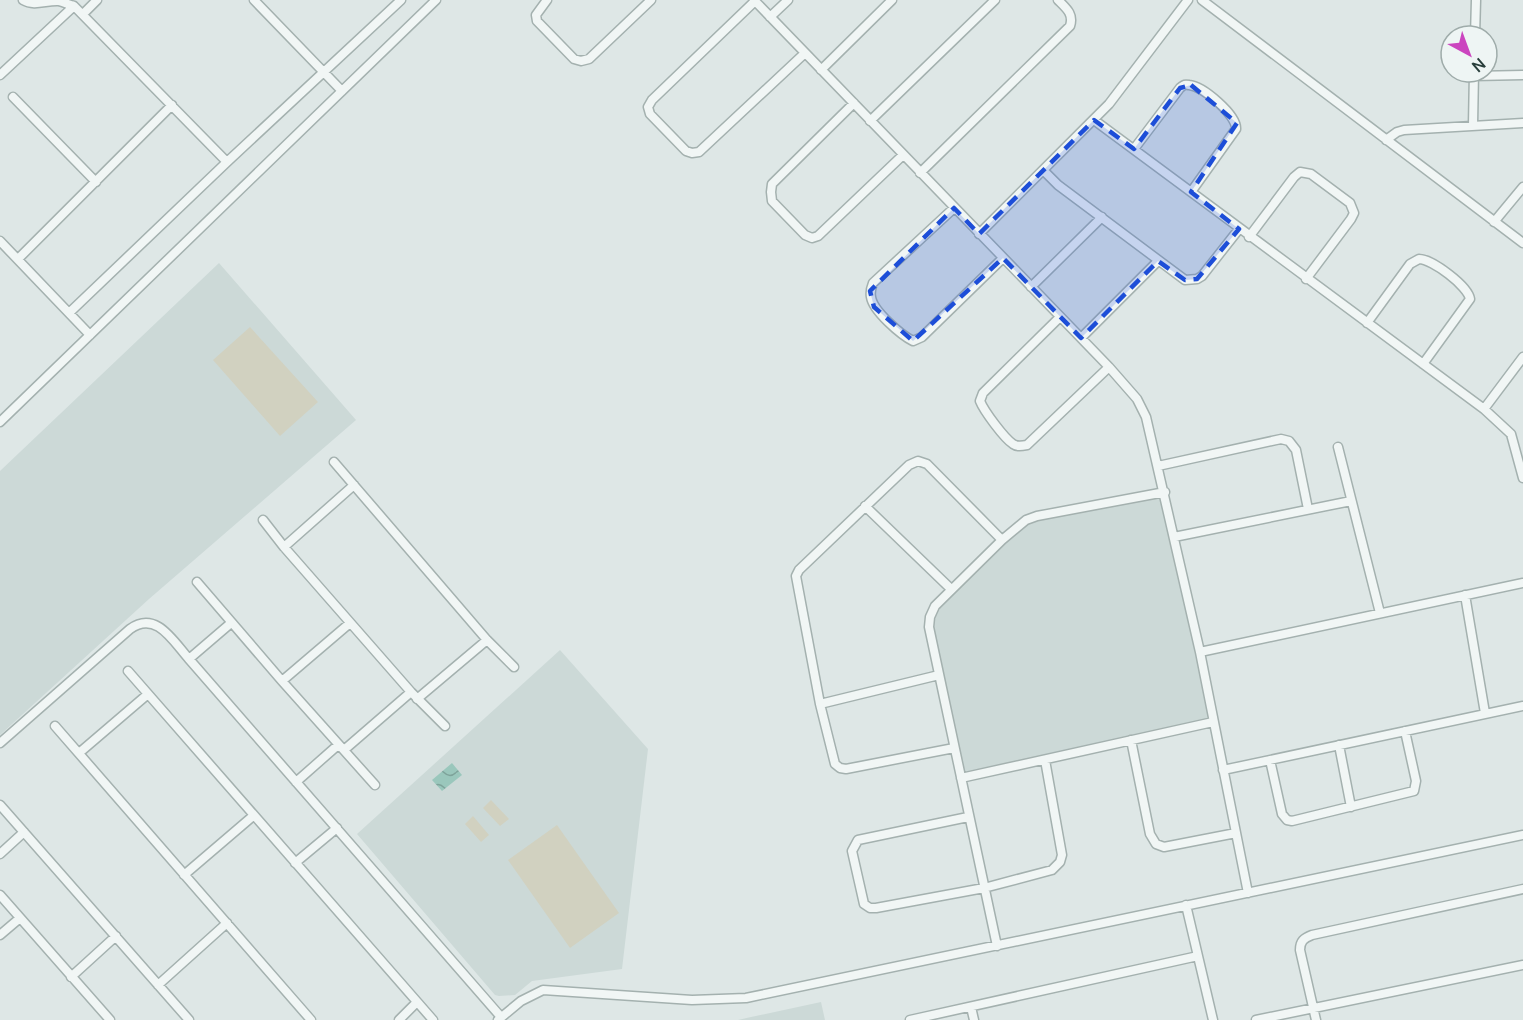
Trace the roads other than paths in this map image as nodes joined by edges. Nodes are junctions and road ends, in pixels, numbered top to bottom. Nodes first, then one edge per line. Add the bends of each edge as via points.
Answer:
1 (23, 0) edge
2 (97, 0) edge
3 (254, 0) edge
4 (401, 0) edge
5 (436, 0) edge
6 (547, 0) edge
7 (651, 0) edge
8 (754, 0) edge
9 (788, 0) edge
10 (892, 0) edge
11 (995, 0) edge
12 (1058, 0) edge
13 (1188, 0) edge
14 (1203, 0) edge
15 (1476, 0) edge
16 (74, 6) junction
17 (83, 14) junction
18 (770, 17) junction
19 (1475, 24) edge
20 (805, 53) junction
21 (820, 70) junction
22 (324, 74) junction
23 (0, 75) edge
24 (1499, 75) edge
25 (1523, 75) edge
26 (1474, 84) edge
27 (342, 91) junction
28 (13, 97) dead end
29 (854, 103) junction
30 (172, 105) junction
31 (1094, 120) junction
32 (870, 121) junction
33 (1523, 123) edge
34 (1473, 125) junction
35 (1386, 140) junction
36 (1134, 149) junction
37 (903, 155) junction
38 (227, 162) junction
39 (1043, 170) junction
40 (920, 173) junction
41 (96, 182) junction
42 (1523, 187) edge
43 (1191, 192) junction
44 (954, 208) junction
45 (1102, 217) junction
46 (1494, 222) junction
47 (1239, 229) junction
48 (979, 234) junction
49 (1249, 237) junction
50 (0, 241) edge
51 (1523, 243) edge
52 (1003, 258) junction
53 (18, 259) junction
54 (1158, 261) junction
55 (1306, 279) junction
56 (1031, 287) junction
57 (69, 313) junction
58 (1060, 316) junction
59 (1367, 323) junction
60 (90, 335) junction
61 (1081, 338) junction
62 (1523, 357) edge
63 (1423, 364) junction
64 (1109, 367) junction
65 (1484, 409) junction
66 (0, 422) edge
67 (1338, 447) dead end
68 (334, 462) dead end
69 (1522, 464) edge
70 (1158, 466) junction
71 (1523, 477) edge
72 (354, 485) junction
73 (1165, 492) junction
74 (1351, 501) junction
75 (865, 506) junction
76 (1308, 509) junction
77 (263, 520) dead end
78 (1174, 537) junction
79 (1002, 540) junction
80 (284, 548) junction
81 (197, 582) dead end
82 (1523, 583) edge
83 (951, 589) junction
84 (1465, 596) junction
85 (1380, 613) junction
86 (350, 622) junction
87 (231, 623) junction
88 (487, 640) junction
89 (1200, 652) junction
90 (189, 659) junction
91 (514, 668) dead end
92 (128, 671) dead end
93 (939, 675) junction
94 (282, 681) junction
95 (148, 694) junction
96 (414, 695) junction
97 (820, 704) junction
98 (1523, 706) edge
99 (1485, 713) junction
100 (1214, 722) junction
101 (56, 726) dead end
102 (445, 726) dead end
103 (1406, 731) junction
104 (1131, 740) junction
105 (0, 743) edge
106 (1339, 745) junction
107 (341, 747) junction
108 (954, 748) junction
109 (79, 753) junction
110 (1045, 760) junction
111 (1270, 760) junction
112 (1223, 770) junction
113 (961, 778) junction
114 (296, 782) junction
115 (375, 785) dead end
116 (0, 805) edge
117 (1351, 807) junction
118 (253, 816) junction
119 (968, 817) junction
120 (337, 828) junction
121 (24, 832) junction
122 (1236, 833) junction
123 (1523, 835) edge
124 (0, 854) edge
125 (295, 862) junction
126 (184, 875) junction
127 (984, 888) junction
128 (1523, 889) edge
129 (1248, 893) junction
130 (0, 895) edge
131 (1186, 905) junction
132 (20, 918) junction
133 (227, 923) junction
134 (0, 935) edge
135 (116, 936) junction
136 (997, 946) junction
137 (1198, 956) junction
138 (1523, 965) edge
139 (71, 977) junction
140 (159, 985) junction
141 (416, 1003) junction
142 (971, 1007) junction
143 (1313, 1009) junction
144 (499, 1019) edge
145 (110, 1020) edge
146 (189, 1020) edge
147 (311, 1020) edge
148 (399, 1020) edge
149 (433, 1020) edge
150 (910, 1020) edge
151 (974, 1020) edge
152 (1214, 1020) edge
153 (1256, 1020) edge
154 (1316, 1020) edge

1 - 16 street via 30,4 62,2
2 - 17 street
3 - 22 street
4 - 22 street
5 - 27 street
6 - 7 street via 536,15 537,21 581,62 589,59
8 - 18 street
8 - 20 street via 652,100 650,114 686,151 699,152
9 - 18 street
10 - 21 street
11 - 32 street
12 - 40 street via 1070,12 1071,26
13 - 31 street
14 - 35 street
15 - 19 street
16 - 17 street
16 - 23 street
17 - 30 street
18 - 20 street
20 - 21 street
21 - 29 street
22 - 27 street
22 - 38 street
24 - 25 street
26 - 34 street
27 - 60 street
28 - 41 street
29 - 32 street
29 - 37 street via 772,184 772,201 805,235 818,236
30 - 38 street
30 - 41 street
31 - 36 street
31 - 39 street
32 - 37 street
33 - 34 street
34 - 35 street via 1404,130
35 - 46 street
36 - 43 street
36 - 43 street via 1185,84 1213,98 1234,117 1236,129
37 - 40 street
38 - 57 street
39 - 45 street
39 - 48 street
40 - 44 street
41 - 53 street
42 - 46 street
43 - 47 street
44 - 48 street
44 - 52 street via 873,284 870,291 874,307 913,341 922,337
45 - 54 street
45 - 56 street
46 - 51 street
47 - 49 street
47 - 54 street via 1197,279 1185,280
48 - 52 street
49 - 55 street
49 - 55 street via 1300,172 1311,174 1350,202 1354,213 1351,219
50 - 53 street
52 - 56 street
53 - 57 street
54 - 61 street
55 - 59 street
56 - 58 street
57 - 60 street
58 - 61 street
58 - 64 street via 983,393 980,401 1013,444 1027,445
59 - 63 street
59 - 63 street via 1410,264 1419,259 1431,261 1467,289 1470,299
60 - 66 street
61 - 64 street
62 - 65 street
63 - 65 street
64 - 70 street via 1142,407
65 - 69 street via 1511,434
67 - 74 street
68 - 72 street
69 - 71 street
70 - 73 street
70 - 76 street via 1286,440 1296,450
72 - 80 street
72 - 88 street
73 - 78 street
73 - 79 street via 1037,516
74 - 76 street
74 - 85 street
75 - 79 street via 918,461 927,464
75 - 83 street
75 - 97 street via 795,576
76 - 78 street
77 - 80 street
78 - 89 street
79 - 83 street
80 - 86 street
81 - 87 street
82 - 84 street
83 - 93 street via 930,617
84 - 85 street
84 - 99 street
85 - 89 street
86 - 94 street
86 - 96 street
87 - 90 street
87 - 94 street
88 - 91 street
88 - 96 street
89 - 100 street
90 - 105 street via 161,628 147,622 138,624
90 - 114 street
92 - 95 street
93 - 97 street
93 - 108 street
94 - 107 street
95 - 109 street
95 - 118 street
96 - 102 street
96 - 107 street
97 - 108 street via 833,762 840,768
98 - 99 street
99 - 103 street
100 - 104 street
100 - 112 street
101 - 109 street
103 - 106 street
103 - 117 street via 1415,789
104 - 110 street
104 - 122 street via 1150,834 1156,844 1167,847
106 - 111 street
106 - 117 street
107 - 114 street
107 - 115 street
108 - 113 street
109 - 126 street
110 - 113 street
110 - 127 street via 1060,862 1049,873
111 - 112 street
111 - 117 street via 1282,814 1287,820
112 - 122 street
113 - 119 street
114 - 120 street
116 - 121 street
118 - 125 street
118 - 126 street
119 - 127 street
119 - 127 street via 861,838 853,847 853,855 864,904 876,908
120 - 125 street
120 - 144 street
121 - 124 street
121 - 135 street
122 - 129 street
123 - 129 street
125 - 141 street
126 - 133 street
127 - 136 street
128 - 143 street via 1308,936 1300,943 1300,950
129 - 131 street
130 - 132 street
131 - 136 street
131 - 137 street
132 - 134 street
132 - 139 street
133 - 140 street
133 - 147 street
135 - 139 street
135 - 140 street
136 - 144 street via 746,998 700,1000 543,990 528,996
137 - 142 street
137 - 152 street
138 - 143 street
139 - 145 street
140 - 146 street
141 - 148 street
141 - 149 street
142 - 150 street
142 - 151 street
143 - 153 street
143 - 154 street

